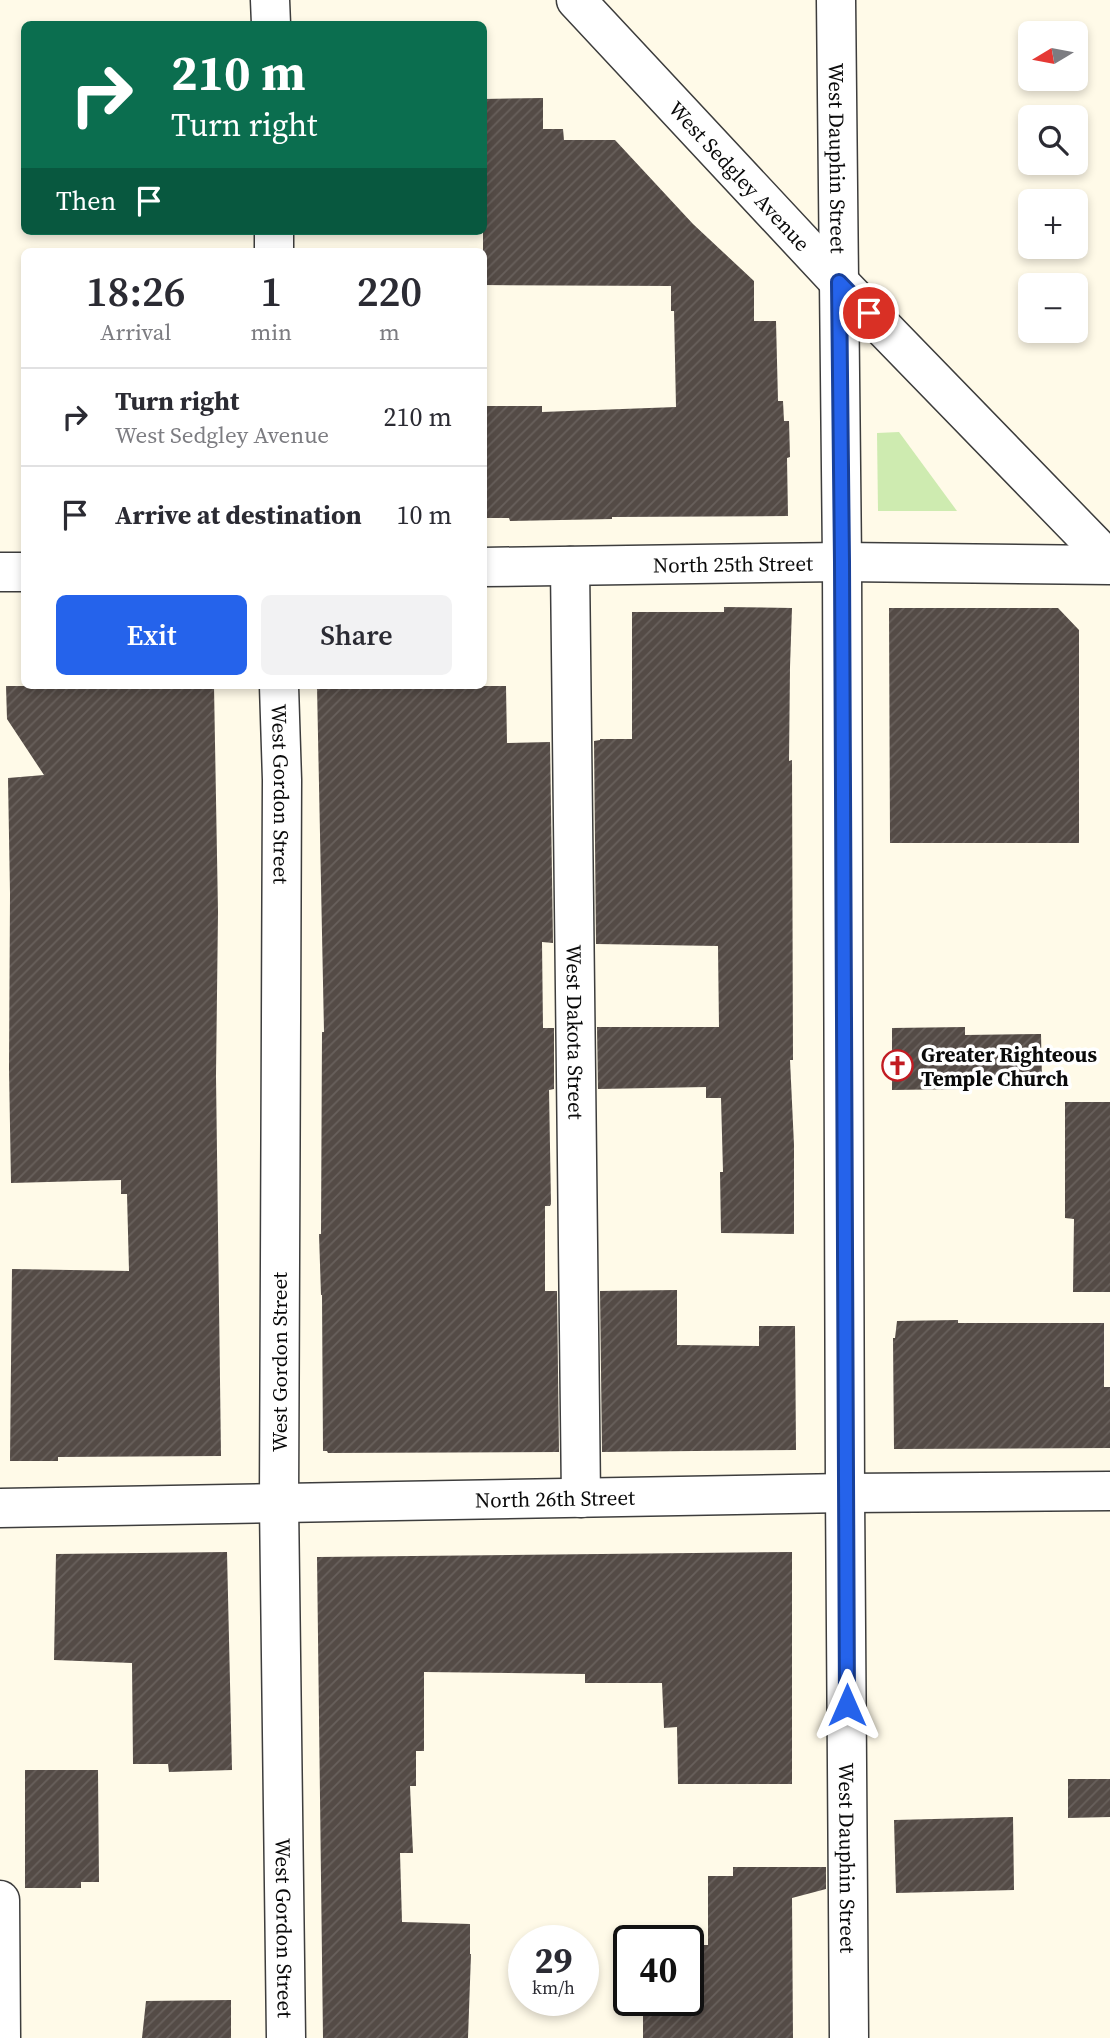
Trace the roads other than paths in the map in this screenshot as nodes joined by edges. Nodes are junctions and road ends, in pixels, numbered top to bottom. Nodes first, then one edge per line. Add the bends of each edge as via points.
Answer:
1 (270, 0) edge
2 (576, 0) edge
3 (836, 0) edge
4 (271, 21) edge
5 (839, 282) junction
6 (842, 562) junction
7 (1110, 563) edge
8 (570, 566) junction
9 (487, 567) edge
10 (0, 572) edge
11 (21, 572) edge
12 (279, 689) edge
13 (1110, 1491) edge
14 (845, 1493) junction
15 (581, 1498) junction
16 (278, 1503) junction
17 (0, 1508) edge
18 (0, 1900) edge
19 (1, 2038) edge
20 (286, 2038) edge
21 (849, 2038) edge

1 - 4 street
2 - 5 street, West Sedgley Avenue
3 - 5 street, West Dauphin Street
5 - 6 street, West Dauphin Street
5 - 7 street, West Sedgley Avenue
6 - 7 street, North 25th Street
6 - 8 street, North 25th Street
6 - 14 street, West Dauphin Street
8 - 9 street, North 25th Street
8 - 15 street, West Dakota Street
10 - 11 street
12 - 16 street, West Gordon Street
13 - 14 street, North 26th Street
14 - 15 street, North 26th Street
14 - 21 street, West Dauphin Street
15 - 16 street, North 26th Street
16 - 17 street, North 26th Street
16 - 20 street, West Gordon Street
18 - 19 street

